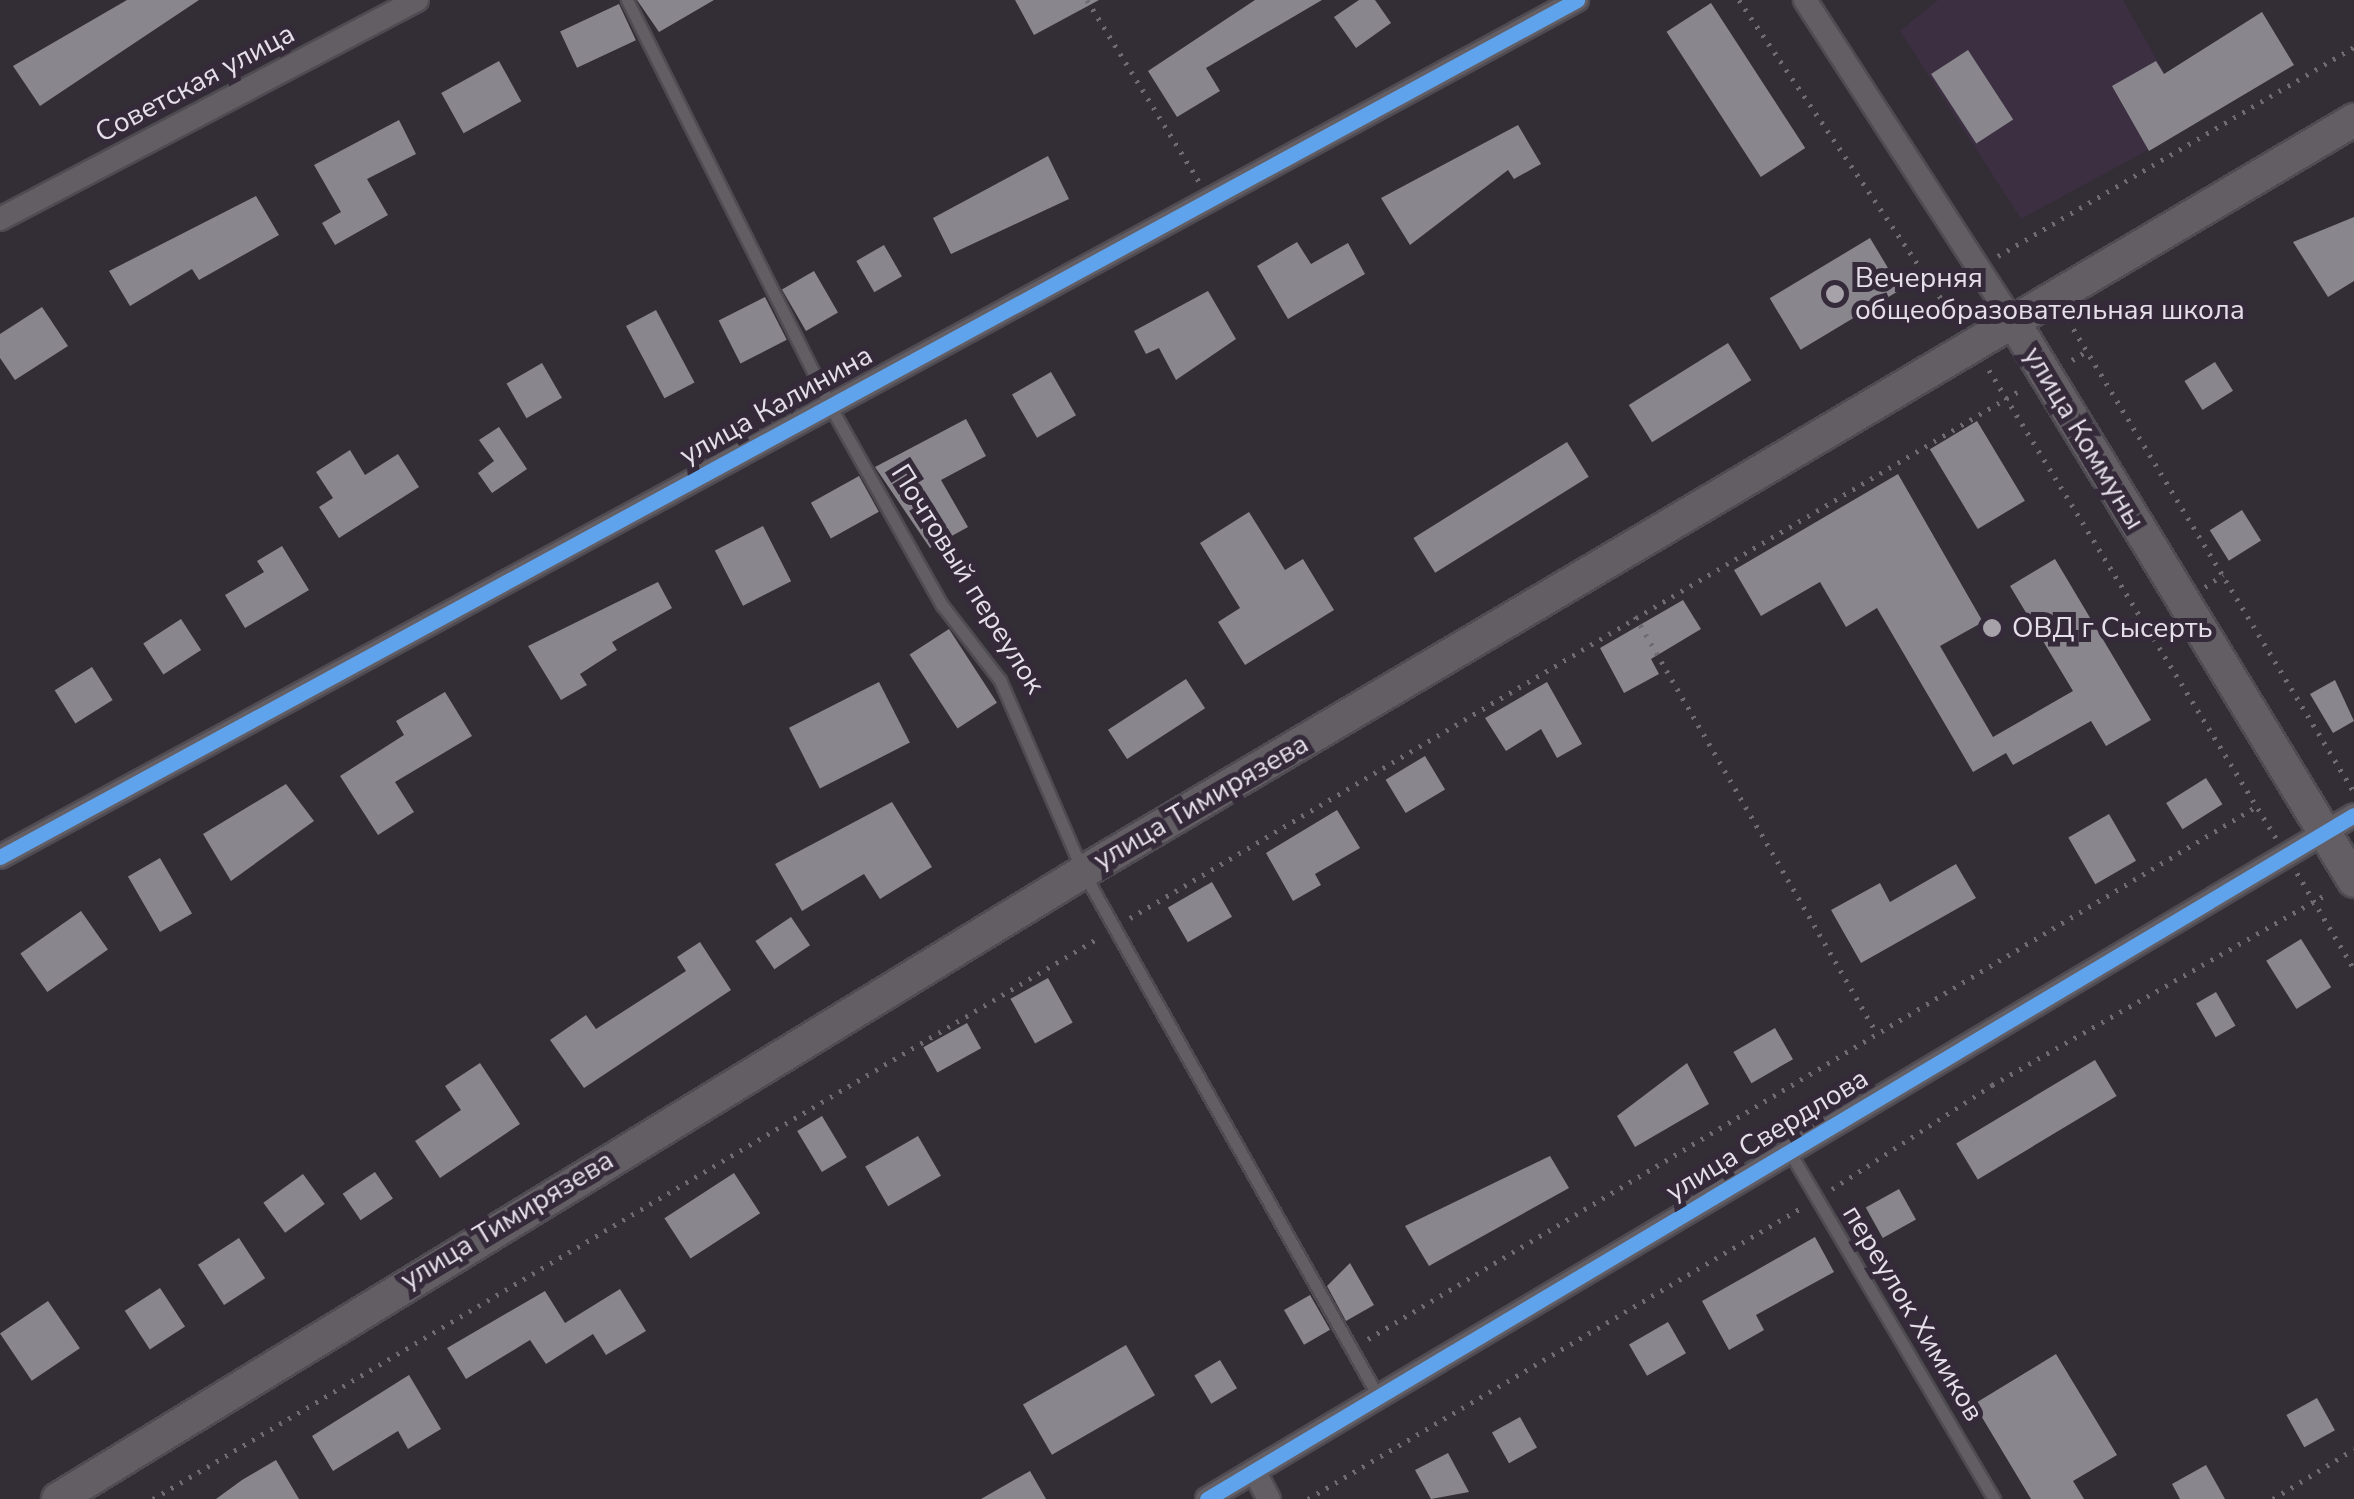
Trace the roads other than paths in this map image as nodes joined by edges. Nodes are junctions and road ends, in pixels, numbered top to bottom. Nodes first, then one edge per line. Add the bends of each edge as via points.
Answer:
1 (418, 0) edge
2 (626, 0) edge
3 (1577, 0) edge
4 (1805, 0) edge
5 (2354, 120) edge
6 (0, 220) edge
7 (2015, 324) junction
8 (830, 404) junction
9 (2354, 815) edge
10 (2324, 832) junction
11 (0, 857) edge
12 (1083, 872) junction
13 (2347, 885) edge
14 (1789, 1151) junction
15 (1378, 1396) junction
16 (1254, 1471) junction
17 (58, 1499) edge
18 (1207, 1499) edge
19 (1269, 1499) edge
20 (1994, 1499) edge

1 - 6 street, Советская улица
2 - 8 lane, Почтовый переулок
3 - 8 street, улица Калинина
4 - 7 street, улица Коммуны
5 - 7 main road, улица Тимирязева
7 - 10 main road, улица Коммуны
7 - 12 main road, улица Тимирязева
8 - 11 street, улица Калинина
8 - 12 lane, Почтовый переулок via 942,604 1000,680
9 - 10 street, улица Свердлова
10 - 13 main road, улица Коммуны
10 - 14 street, улица Свердлова
12 - 15 lane, Почтовый переулок
12 - 17 main road, улица Тимирязева
14 - 15 street, улица Свердлова
14 - 20 lane, переулок Химиков
15 - 16 street, улица Свердлова
16 - 18 street, улица Свердлова
16 - 19 street

